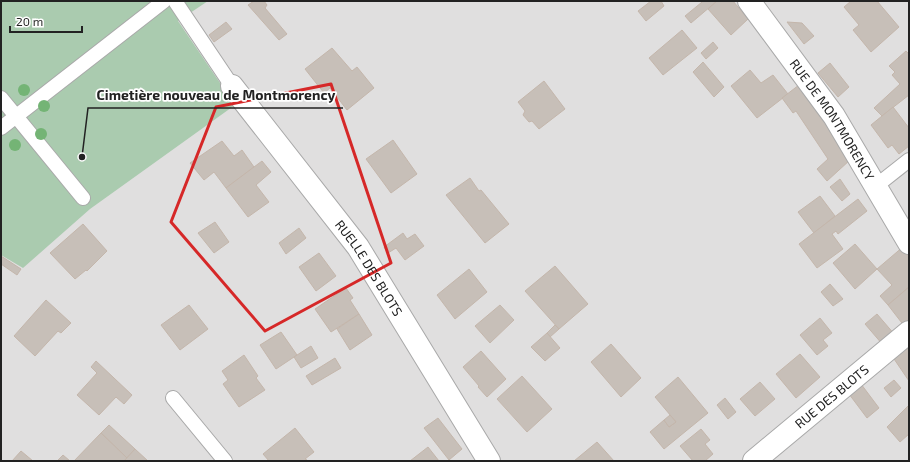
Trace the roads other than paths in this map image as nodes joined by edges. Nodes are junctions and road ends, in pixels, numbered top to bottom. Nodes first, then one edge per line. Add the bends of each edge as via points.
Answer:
1 (164, 1) edge
2 (175, 1) edge
3 (749, 1) edge
4 (232, 86) joint
5 (1, 98) edge
6 (16, 117) junction
7 (1, 128) edge
8 (909, 160) edge
9 (876, 186) junction
10 (83, 198) dead end
11 (909, 243) edge
12 (909, 332) edge
13 (173, 398) dead end
14 (225, 461) edge
15 (489, 461) edge
16 (754, 461) edge

1 - 6 lane
2 - 4 lane
3 - 9 street, RUE DE MONTMORENCY via 834,116
4 - 15 street, RUELLE DES BLOTS via 358,247
5 - 6 lane
6 - 7 lane
6 - 10 lane
8 - 9 lane
9 - 11 street, RUE DE MONTMORENCY
12 - 16 street, RUE DES BLOTS
13 - 14 lane

